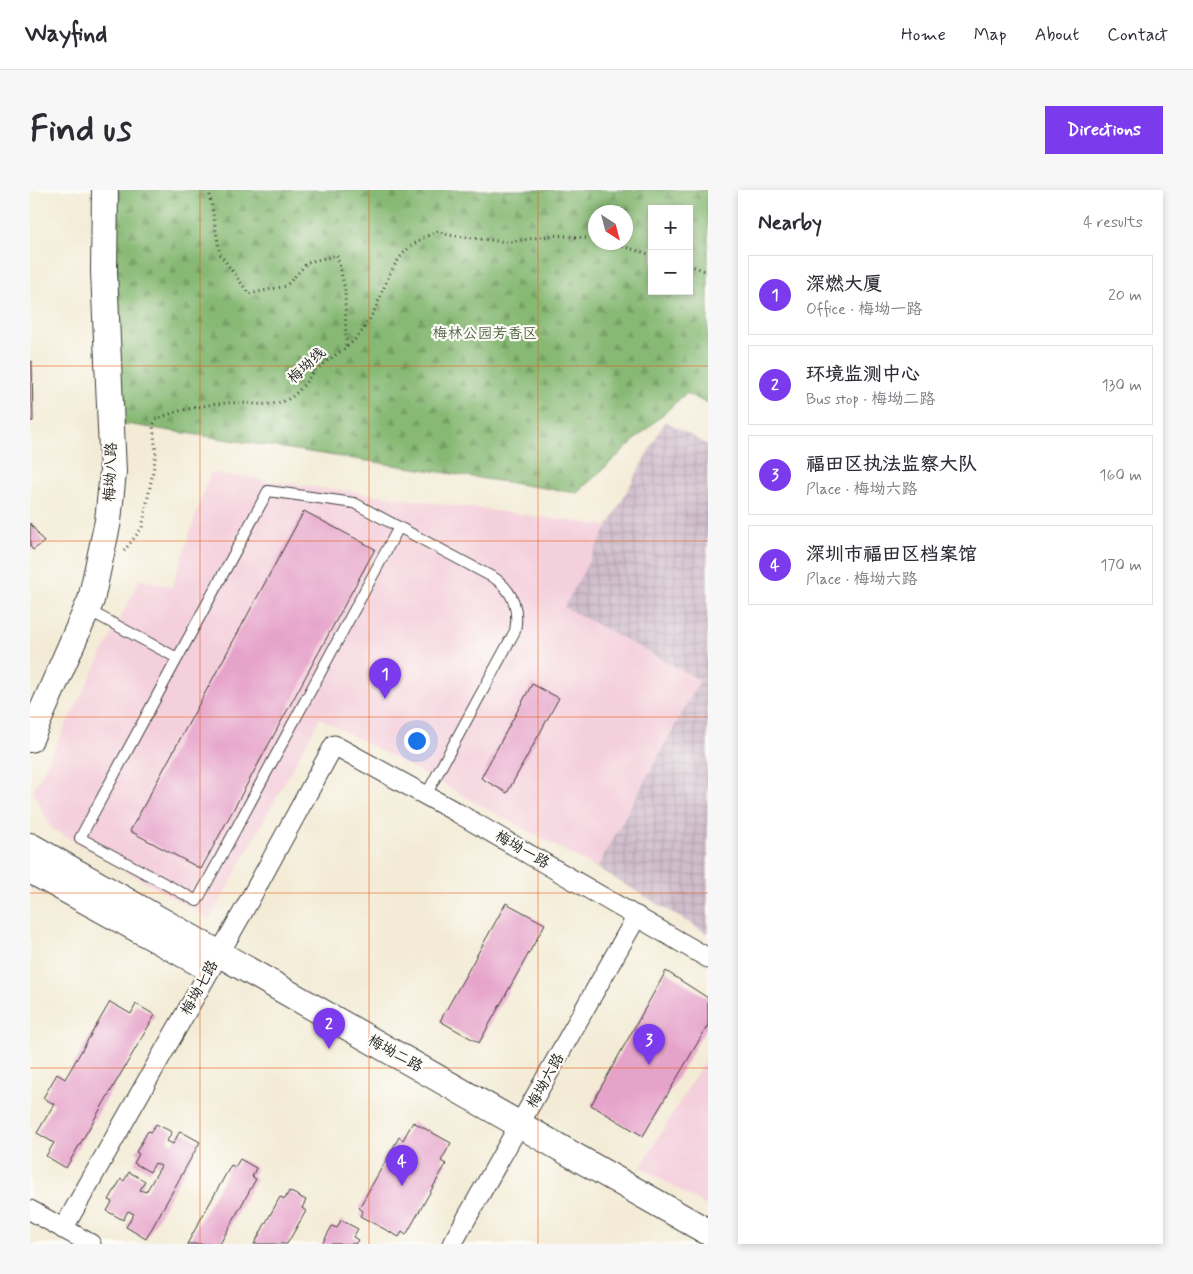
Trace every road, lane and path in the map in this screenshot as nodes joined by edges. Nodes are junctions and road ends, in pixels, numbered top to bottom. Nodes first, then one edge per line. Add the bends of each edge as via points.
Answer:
1 (105, 190) edge
2 (209, 190) edge
3 (588, 238) edge
4 (633, 249) edge
5 (648, 254) edge
6 (693, 266) edge
7 (708, 272) edge
8 (346, 347) junction
9 (399, 527) junction
10 (120, 555) dead end
11 (87, 610) junction
12 (177, 658) junction
13 (30, 739) edge
14 (334, 745) joint
15 (426, 795) junction
16 (30, 846) edge
17 (30, 870) edge
18 (638, 916) junction
19 (708, 958) edge
20 (215, 962) junction
21 (516, 1133) junction
22 (30, 1210) edge
23 (63, 1229) junction
24 (708, 1232) edge
25 (91, 1244) edge
26 (452, 1244) edge
27 (697, 1244) edge

1 - 11 street, 梅坳八路 via 104,272 113,472 108,521
2 - 8 path via 220,254 249,294 286,286 308,262 337,254 344,289
3 - 8 path, 梅坳线 via 554,235 510,242 438,231 422,237 394,264 371,316 360,334
4 - 5 path
6 - 7 path
8 - 10 path, 梅坳线 via 316,370 290,397 277,403 226,403 156,419 153,426 156,452 142,528
9 - 12 lane via 354,503 268,491
9 - 12 lane via 196,901 80,838
9 - 15 lane via 496,579 510,593 517,611 515,631
11 - 12 lane
11 - 13 street, 梅坳八路
14 - 15 street, 梅坳一路
14 - 20 street, 梅坳七路
15 - 18 street, 梅坳一路
16 - 20 street, 梅坳二路
17 - 20 street, 梅坳二路
18 - 19 street, 梅坳一路
18 - 21 street, 梅坳六路
20 - 21 street, 梅坳二路
20 - 23 street, 梅坳七路
21 - 24 street, 梅坳二路
21 - 26 street, 梅坳六路
21 - 27 street, 梅坳二路
22 - 23 street
23 - 25 street

